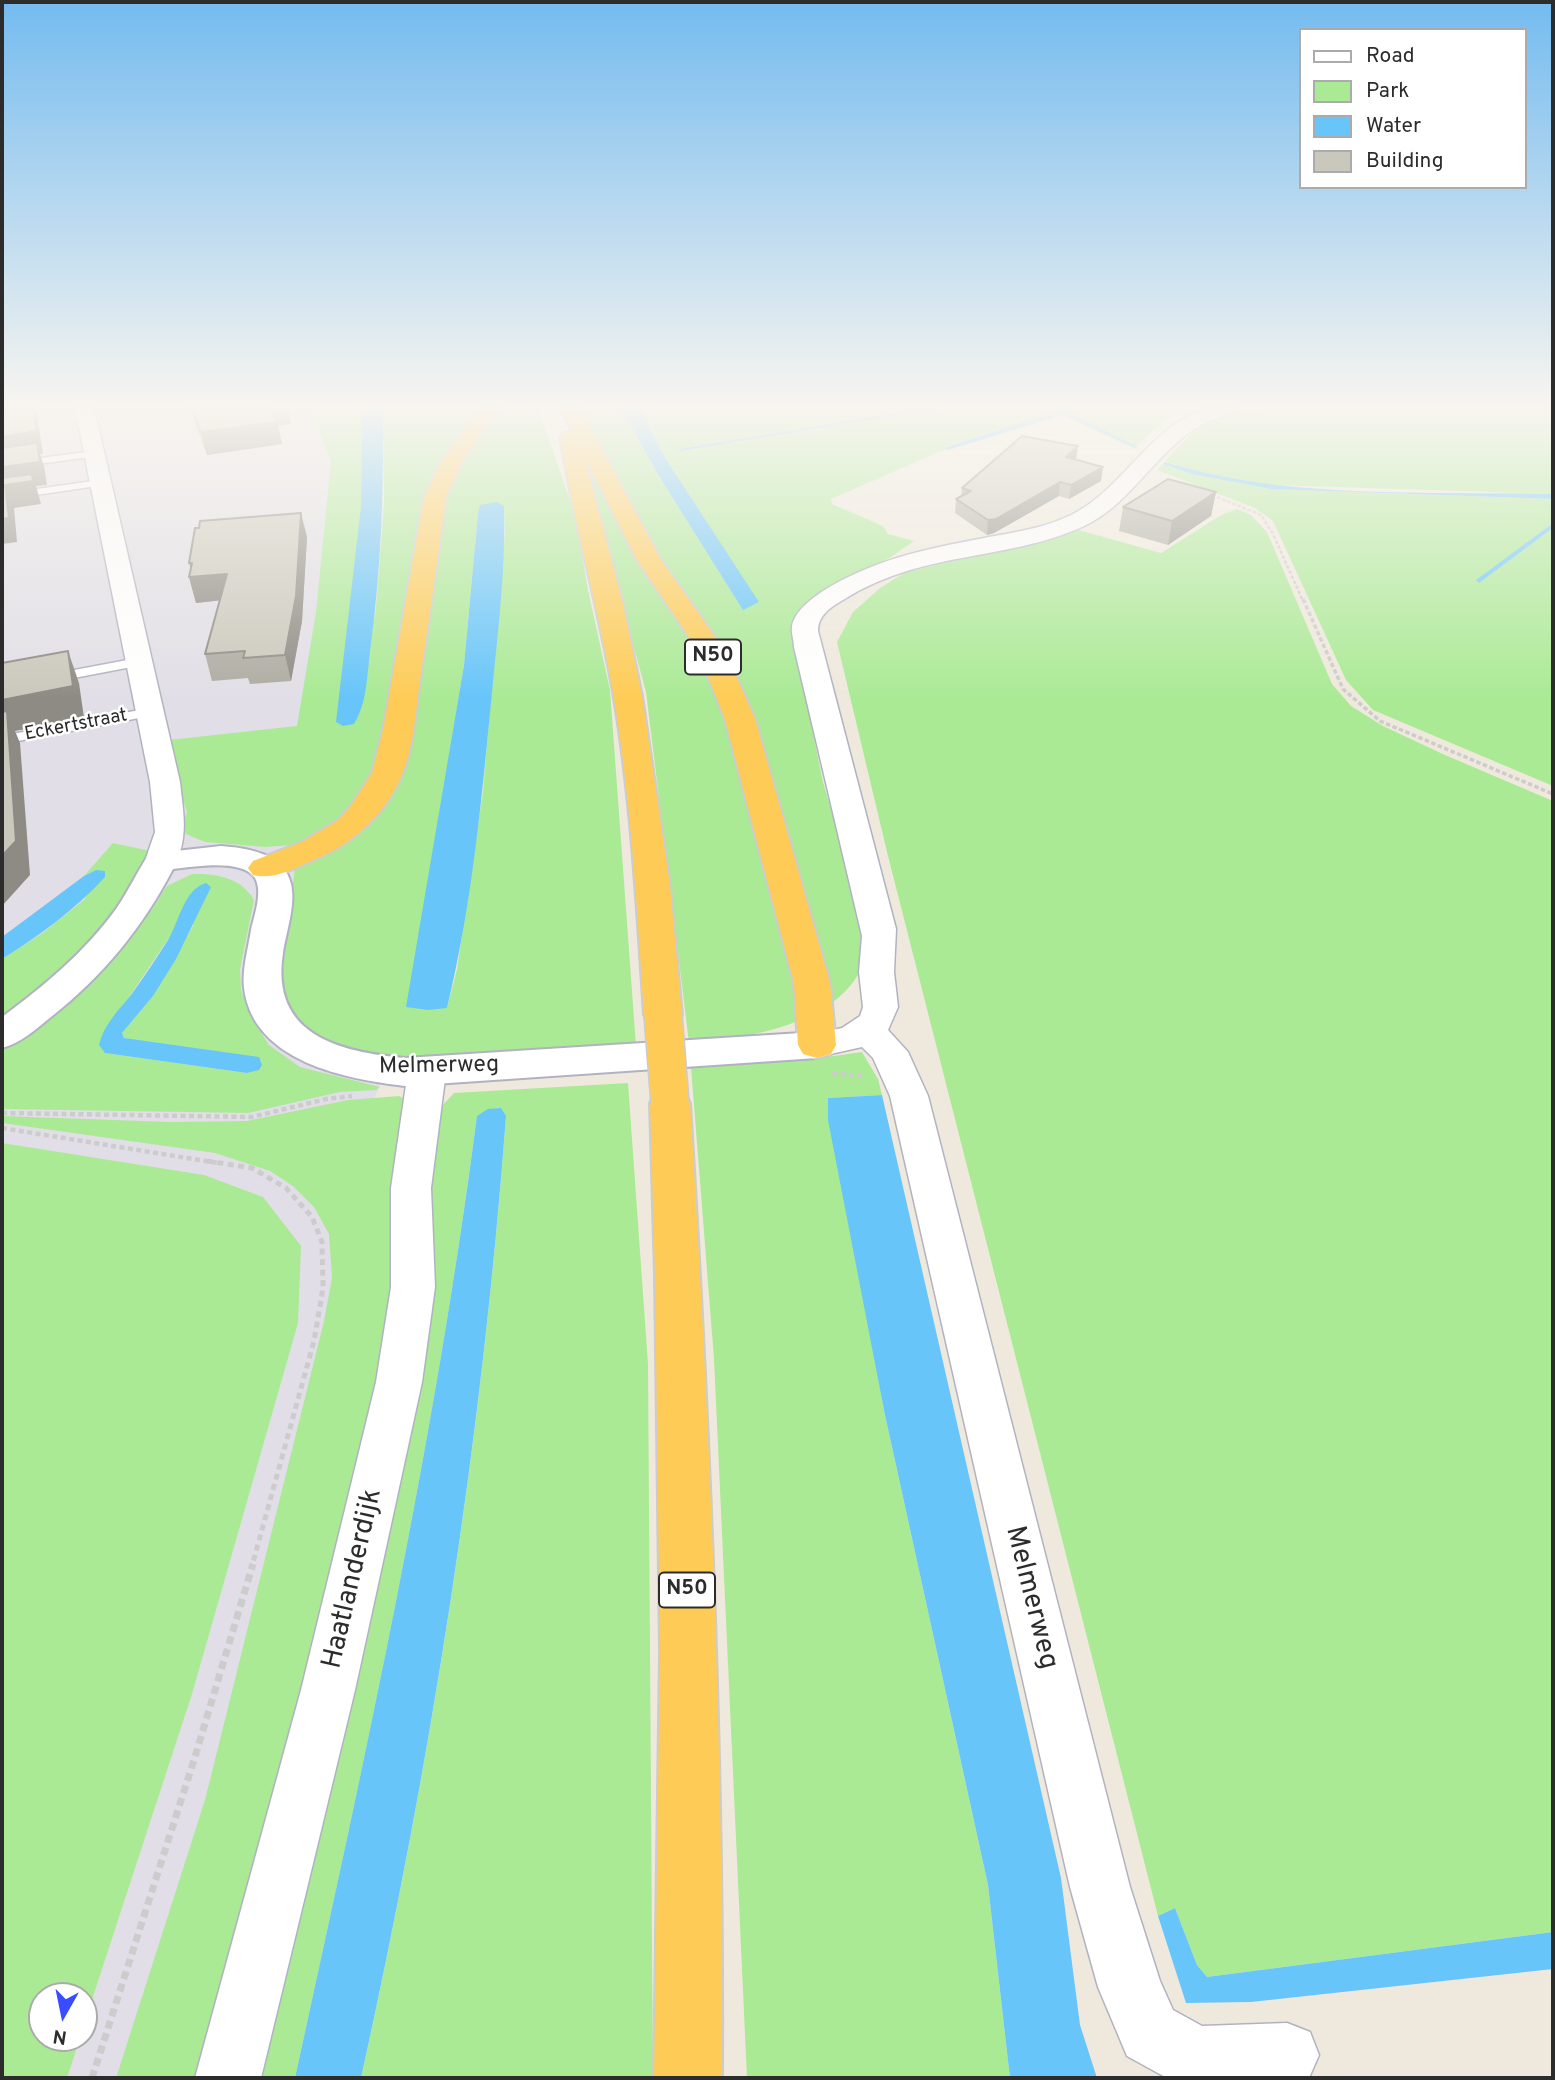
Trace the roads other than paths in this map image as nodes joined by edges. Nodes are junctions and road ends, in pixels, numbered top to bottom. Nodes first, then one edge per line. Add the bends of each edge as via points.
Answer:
1 (105, 505) edge
2 (434, 505) edge
3 (584, 505) edge
4 (616, 505) edge
5 (1100, 505) edge
6 (138, 662) junction
7 (43, 680) edge
8 (150, 712) junction
9 (2, 740) edge
10 (161, 861) junction
11 (265, 868) junction
12 (866, 1030) junction
13 (2, 1035) edge
14 (817, 1045) junction
15 (427, 1071) junction
16 (1287, 2055) dead end
17 (228, 2078) edge
18 (688, 2078) edge

1 - 6 street, Eckertstraat
2 - 11 highway via 387,773 348,828 314,849
3 - 18 highway, N50, bridge via 610,604 632,722 651,873 670,1103 688,1652
4 - 14 highway, N50 via 700,634 740,719 812,983
5 - 12 street via 1082,519 1042,533 895,563 850,582 816,607 805,625 879,929 880,1012
6 - 7 lane
6 - 8 street, Eckertstraat
8 - 9 lane, Eckertstraat
8 - 10 street, Eckertstraat via 170,832
10 - 11 street via 227,856
10 - 13 street via 134,911 112,939 65,988
11 - 15 street, Melmerweg via 274,881 274,895 263,987 279,1023 291,1036 342,1062 371,1069
12 - 14 street, Melmerweg via 838,1043
12 - 16 street, Melmerweg via 889,1052 909,1096 1100,1887 1130,1987 1150,2034 1197,2059
14 - 15 street, Melmerweg
15 - 17 street, Haatlanderdijk via 411,1188 413,1287 399,1382 328,1690

